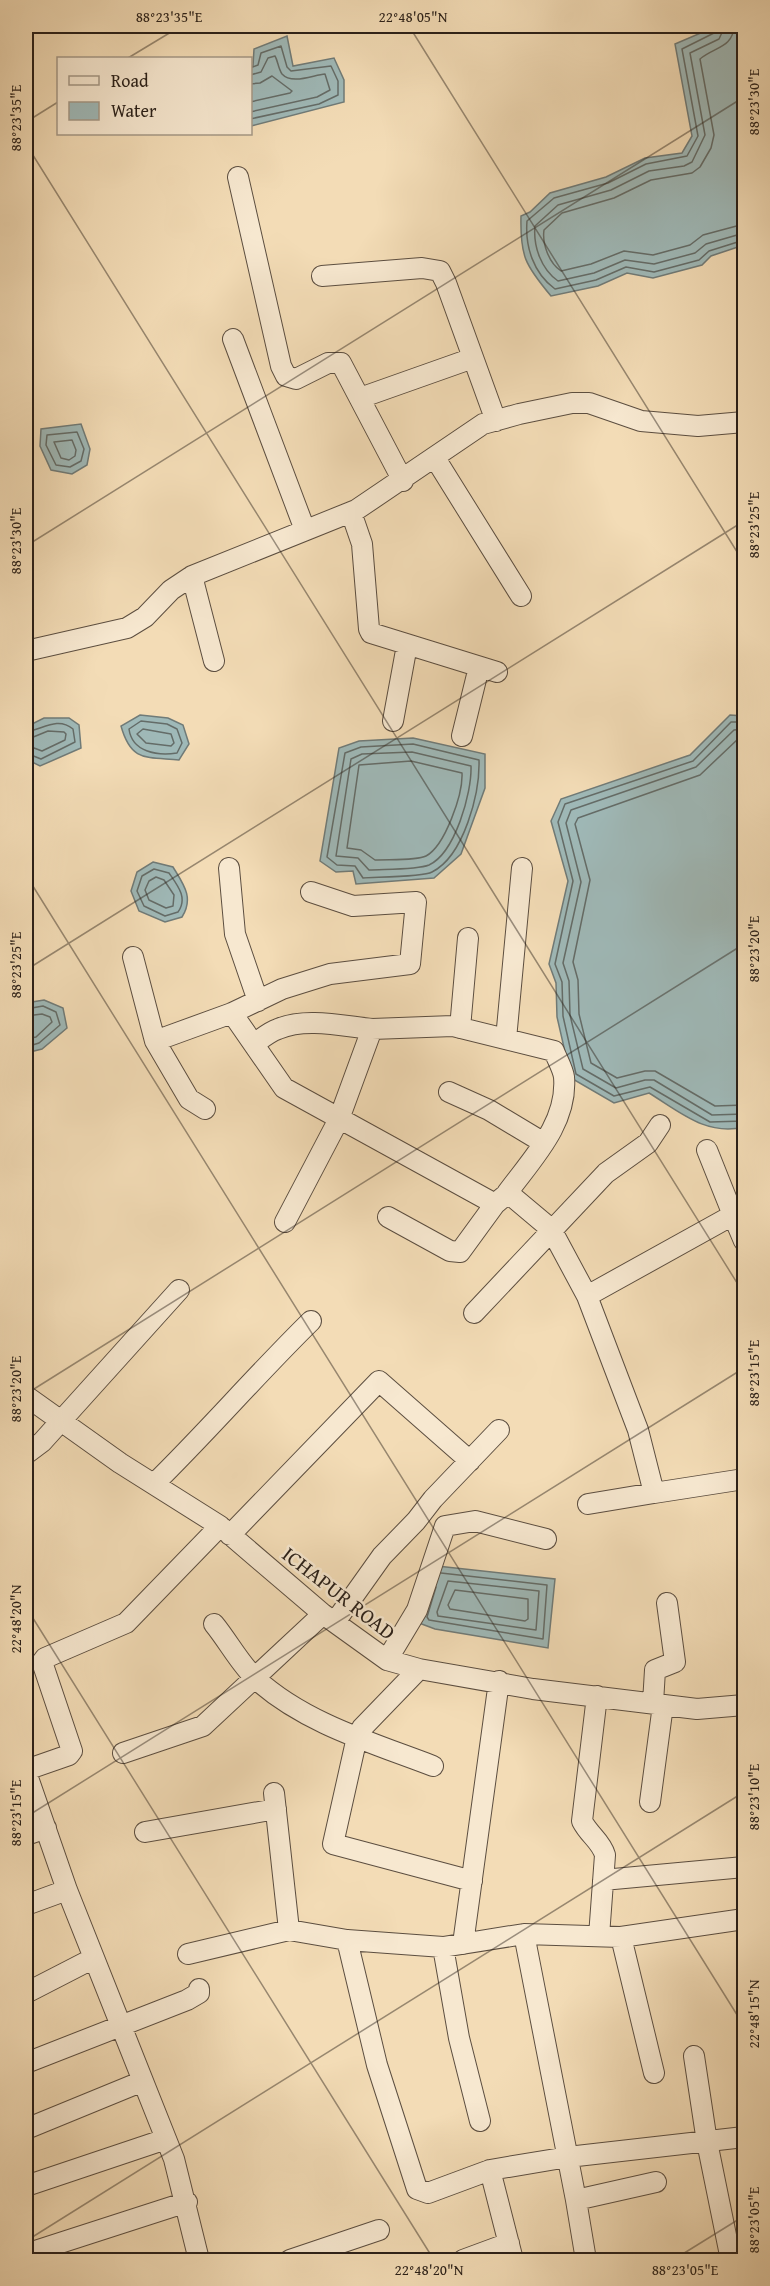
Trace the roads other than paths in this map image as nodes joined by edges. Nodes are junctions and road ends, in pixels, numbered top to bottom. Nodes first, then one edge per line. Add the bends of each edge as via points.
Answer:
1 (238, 177) dead end
2 (322, 276) dead end
3 (234, 339) dead end
4 (473, 358) junction
5 (360, 398) junction
6 (496, 421) junction
7 (744, 422) edge
8 (435, 458) junction
9 (403, 481) junction
10 (351, 512) junction
11 (305, 530) junction
12 (192, 576) junction
13 (521, 596) dead end
14 (407, 645) junction
15 (26, 651) edge
16 (214, 661) dead end
17 (393, 721) dead end
18 (462, 736) dead end
19 (229, 868) dead end
20 (522, 868) dead end
21 (311, 892) dead end
22 (468, 938) dead end
23 (133, 957) dead end
24 (258, 1001) junction
25 (232, 1013) junction
26 (460, 1028) junction
27 (372, 1029) junction
28 (506, 1039) junction
29 (155, 1041) junction
30 (254, 1044) junction
31 (449, 1092) dead end
32 (205, 1109) dead end
33 (339, 1119) junction
34 (660, 1125) dead end
35 (544, 1143) junction
36 (707, 1150) dead end
37 (501, 1199) junction
38 (733, 1215) junction
39 (388, 1217) dead end
40 (285, 1222) dead end
41 (552, 1229) junction
42 (744, 1241) edge
43 (179, 1290) dead end
44 (587, 1296) junction
45 (474, 1313) dead end
46 (311, 1321) dead end
47 (26, 1396) edge
48 (60, 1420) junction
49 (499, 1430) dead end
50 (26, 1454) edge
51 (470, 1461) junction
52 (744, 1480) edge
53 (154, 1484) junction
54 (654, 1493) junction
55 (588, 1504) dead end
56 (225, 1531) junction
57 (546, 1539) dead end
58 (667, 1602) dead end
59 (329, 1618) junction
60 (214, 1624) dead end
61 (387, 1660) junction
62 (419, 1669) junction
63 (255, 1678) junction
64 (499, 1681) junction
65 (597, 1696) junction
66 (658, 1704) junction
67 (744, 1705) edge
68 (357, 1737) junction
69 (123, 1753) dead end
70 (433, 1766) dead end
71 (26, 1771) edge
72 (650, 1802) dead end
73 (46, 1828) junction
74 (145, 1832) dead end
75 (26, 1835) edge
76 (744, 1868) edge
77 (603, 1880) junction
78 (472, 1881) junction
79 (67, 1890) junction
80 (26, 1905) edge
81 (744, 1919) edge
82 (289, 1930) junction
83 (524, 1934) junction
84 (599, 1936) junction
85 (621, 1937) junction
86 (347, 1940) junction
87 (464, 1944) junction
88 (442, 1947) junction
89 (188, 1954) dead end
90 (94, 1958) junction
91 (199, 1989) dead end
92 (26, 1993) edge
93 (120, 2024) junction
94 (694, 2056) dead end
95 (26, 2062) edge
96 (654, 2073) dead end
97 (143, 2081) junction
98 (480, 2121) dead end
99 (26, 2129) edge
100 (744, 2137) edge
101 (166, 2139) junction
102 (707, 2142) junction
103 (567, 2157) junction
104 (490, 2170) junction
105 (656, 2182) dead end
106 (26, 2186) edge
107 (576, 2200) junction
108 (187, 2202) junction
109 (379, 2230) dead end
110 (511, 2252) edge
111 (26, 2254) edge
112 (200, 2260) edge
113 (290, 2260) edge
114 (463, 2260) edge
115 (586, 2260) edge
116 (731, 2260) edge

1 - 5 street via 286,376 296,379 328,363 341,363
2 - 4 street via 435,268 447,283
3 - 11 street
4 - 5 street
4 - 6 street
5 - 9 street
6 - 7 street via 572,403 589,403 641,421 698,426
6 - 8 street via 483,424
8 - 9 street
8 - 13 street
9 - 10 street
10 - 11 street
10 - 14 street via 362,544 369,629 381,638
11 - 12 street
12 - 15 street via 127,628
12 - 16 street
14 - 17 street
14 - 18 street via 488,669
19 - 24 street via 236,934
20 - 28 street
21 - 24 street via 353,906 416,902 410,964 330,974
22 - 26 street
23 - 29 street
24 - 25 street
25 - 29 street
25 - 30 street
26 - 27 street via 428,1025
26 - 28 street
27 - 30 street via 290,1025
27 - 33 street
28 - 35 street via 554,1051 564,1076 559,1115
29 - 32 street via 189,1099
30 - 33 street via 284,1088
31 - 35 street via 489,1110
33 - 37 street
33 - 40 street
34 - 41 street via 648,1143 606,1173
35 - 37 street
36 - 38 street
37 - 39 street via 465,1248 454,1253
37 - 41 street
38 - 42 street
38 - 44 street
41 - 44 street
41 - 45 street
43 - 48 street
44 - 54 street via 638,1430
46 - 53 street
47 - 48 street, ICHAPUR ROAD
48 - 50 street
48 - 53 street, ICHAPUR ROAD
49 - 51 street
51 - 56 street via 379,1382
51 - 59 street
52 - 54 street
53 - 56 street, ICHAPUR ROAD
54 - 55 street
56 - 59 street, ICHAPUR ROAD
56 - 71 street via 126,1623 45,1658 42,1662 72,1751
57 - 61 street via 475,1521 445,1526 417,1610
58 - 66 street via 675,1662 656,1670
59 - 61 street, ICHAPUR ROAD
59 - 63 street
60 - 63 street
61 - 62 street, ICHAPUR ROAD
62 - 64 street, ICHAPUR ROAD
62 - 68 street
63 - 68 street via 291,1706
63 - 69 street via 203,1726
64 - 65 street, ICHAPUR ROAD
64 - 78 street
65 - 66 street, ICHAPUR ROAD
65 - 77 street via 582,1821 588,1833 602,1844
66 - 67 street, ICHAPUR ROAD via 697,1709
66 - 72 street
68 - 70 street
68 - 78 street via 333,1844
71 - 73 street
73 - 75 street
73 - 79 street
74 - 82 street via 275,1801
76 - 77 street
77 - 84 street
78 - 87 street
79 - 80 street
79 - 90 street
81 - 85 street
82 - 86 street
82 - 89 street
83 - 84 street
83 - 87 street
83 - 103 street
84 - 85 street
85 - 96 street
86 - 88 street
86 - 104 street via 377,2065 417,2189 428,2193
87 - 88 street
88 - 98 street
90 - 92 street
90 - 93 street
91 - 93 street via 187,2000
93 - 95 street
93 - 97 street
94 - 102 street
97 - 99 street
97 - 101 street
100 - 102 street
101 - 106 street
101 - 108 street
102 - 103 street
102 - 116 street
103 - 104 street
103 - 107 street
104 - 110 street
105 - 107 street
107 - 115 street
108 - 111 street
108 - 112 street
109 - 113 street
110 - 114 street

